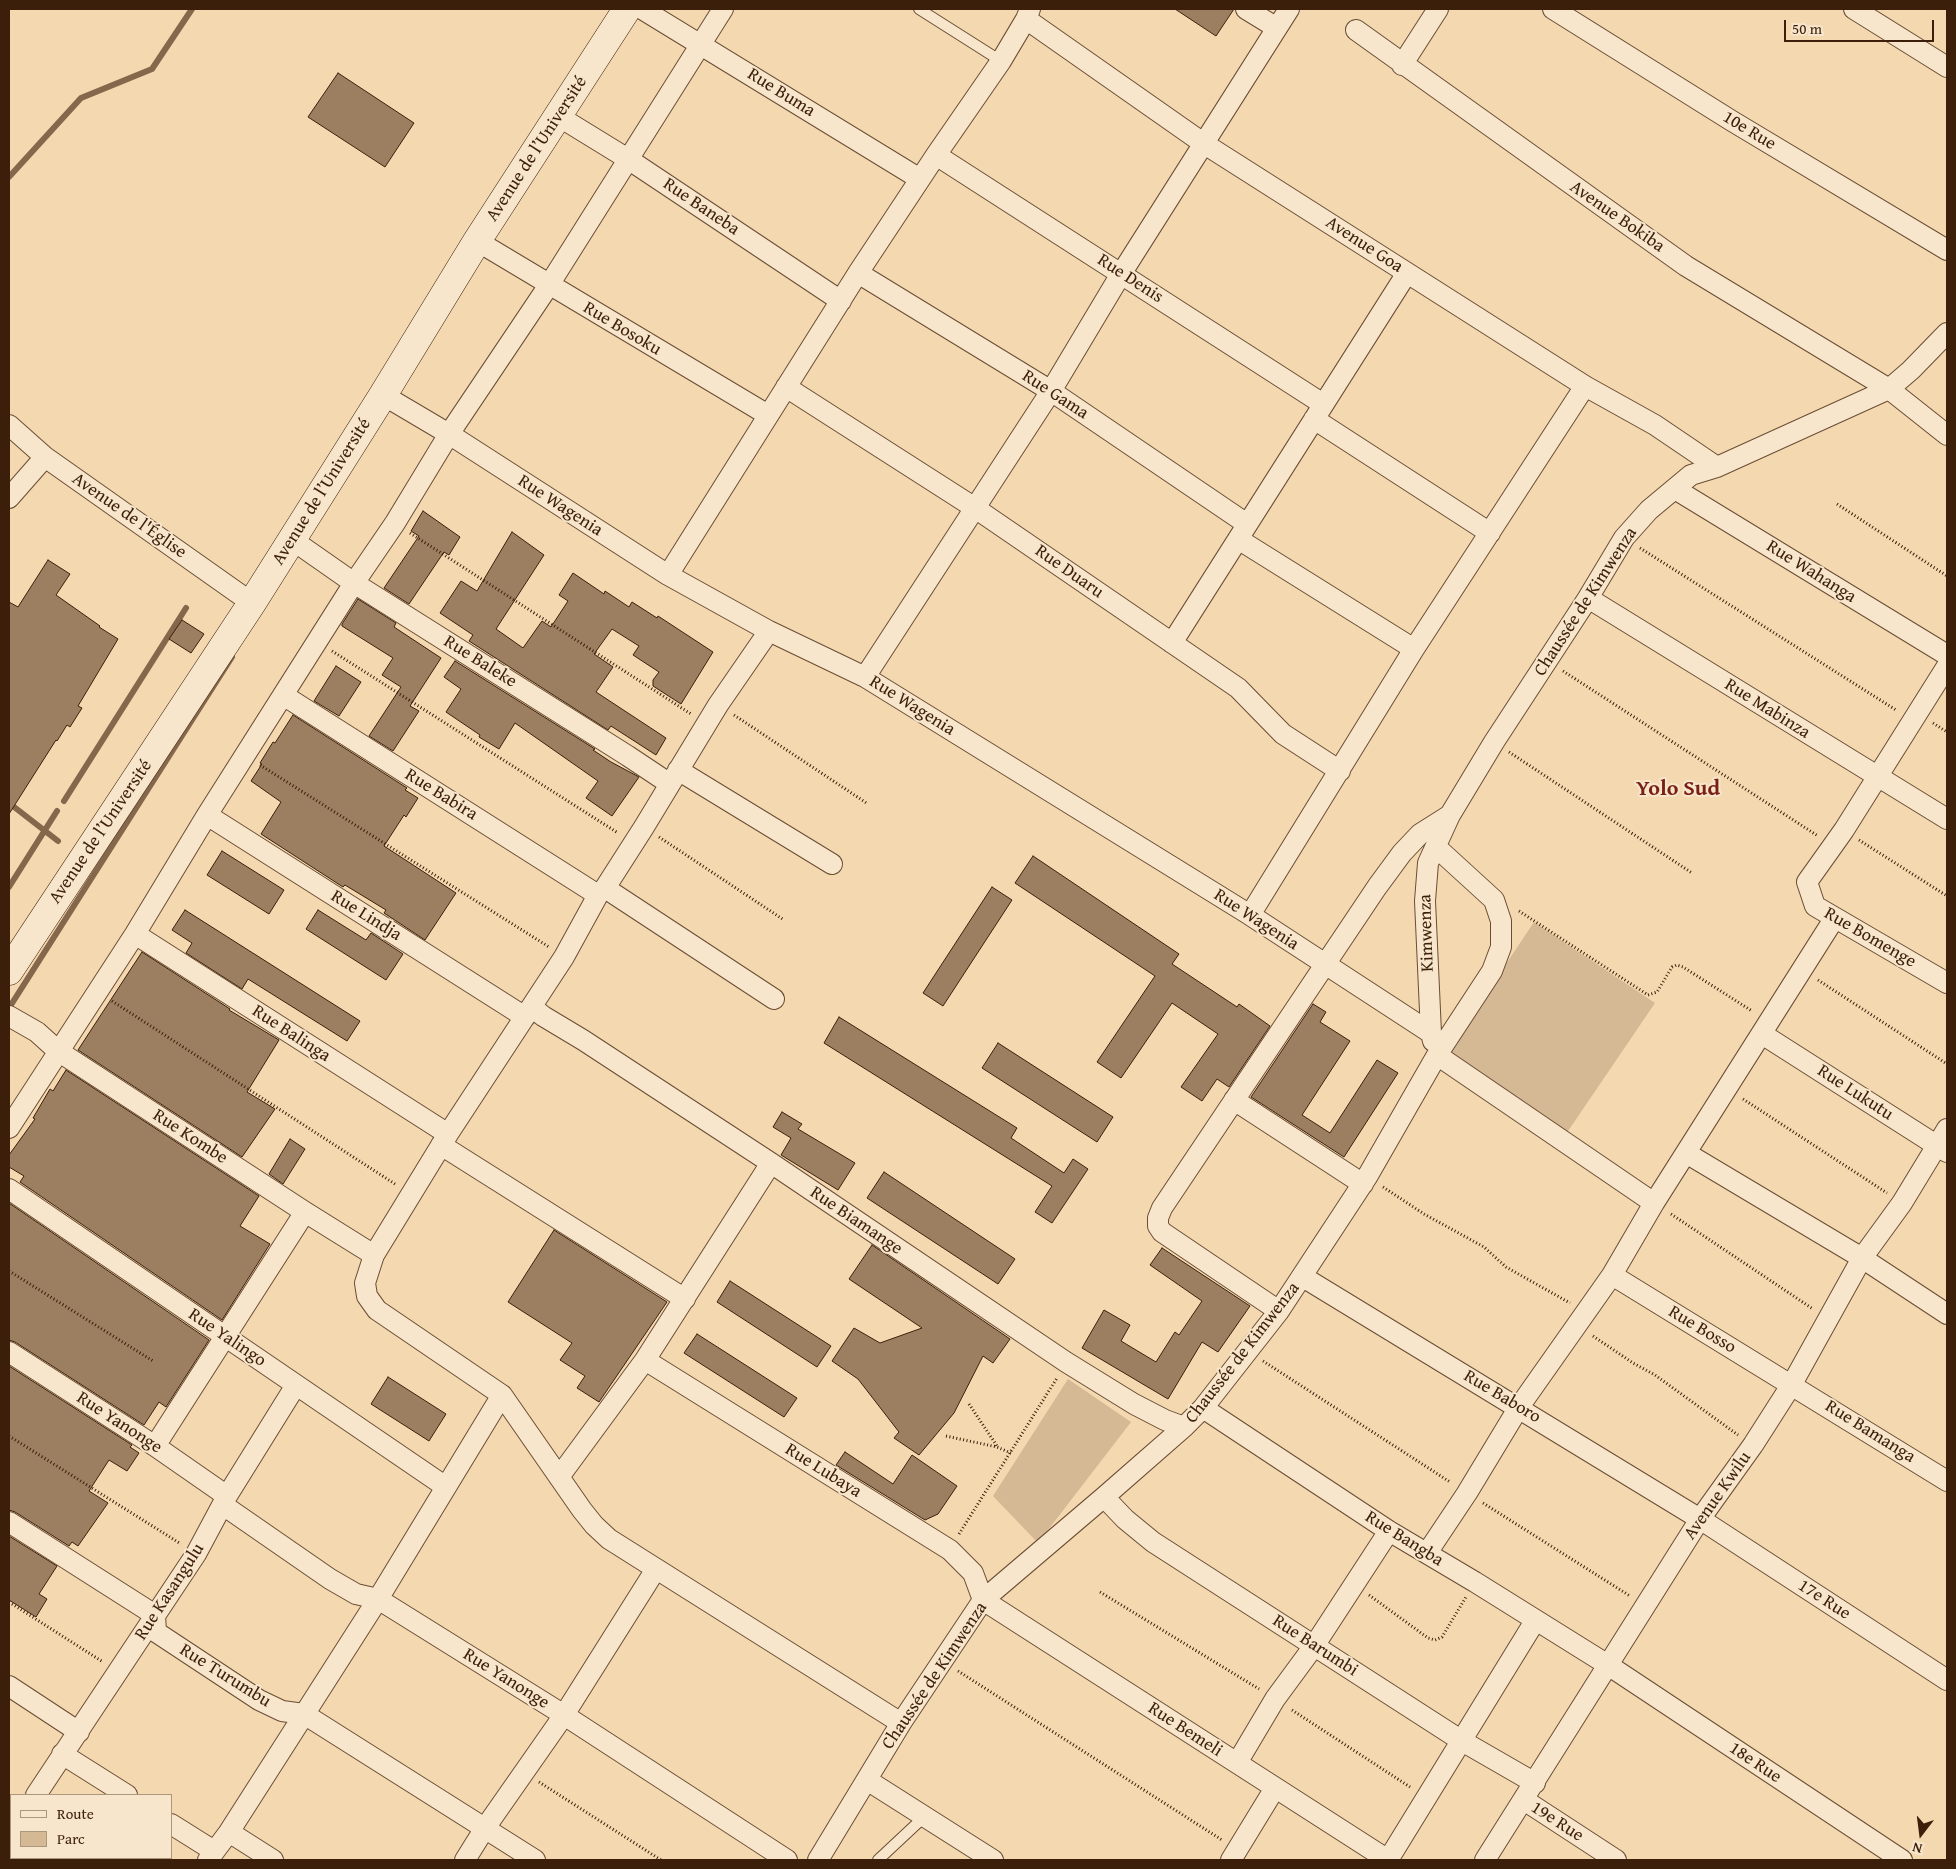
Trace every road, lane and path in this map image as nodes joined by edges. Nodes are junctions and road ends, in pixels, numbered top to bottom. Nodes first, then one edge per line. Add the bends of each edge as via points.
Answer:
1 (627, 9) edge
2 (642, 9) edge
3 (723, 9) edge
4 (919, 9) edge
5 (1246, 9) edge
6 (1289, 9) edge
7 (1438, 9) edge
8 (1553, 9) edge
9 (1854, 9) edge
10 (1028, 14) edge
11 (1277, 28) junction
12 (1356, 30) dead end
13 (700, 43) junction
14 (1000, 62) junction
15 (1402, 65) junction
16 (1947, 67) edge
17 (558, 116) junction
18 (1204, 143) junction
19 (936, 155) junction
20 (628, 158) junction
21 (920, 179) junction
22 (477, 241) junction
23 (1947, 250) edge
24 (858, 272) junction
25 (1408, 273) junction
26 (1121, 274) junction
27 (549, 285) junction
28 (841, 301) junction
29 (1947, 333) edge
30 (1585, 386) junction
31 (786, 387) junction
32 (1889, 389) junction
33 (1051, 391) junction
34 (383, 395) junction
35 (1319, 412) junction
36 (768, 415) junction
37 (9, 425) edge
38 (449, 434) junction
39 (1947, 435) edge
40 (45, 457) junction
41 (1717, 467) junction
42 (1675, 489) junction
43 (9, 498) edge
44 (1837, 504) dead end
45 (975, 508) junction
46 (395, 523) junction
47 (1242, 532) junction
48 (1490, 533) junction
49 (1624, 538) junction
50 (291, 539) junction
51 (668, 575) junction
52 (1947, 576) edge
53 (354, 583) junction
54 (1588, 598) junction
55 (252, 603) junction
56 (768, 631) junction
57 (317, 642) junction
58 (1172, 643) junction
59 (1414, 650) junction
60 (1947, 655) edge
61 (1547, 661) junction
62 (1947, 666) edge
63 (865, 677) junction
64 (283, 695) junction
65 (718, 705) junction
66 (1912, 720) junction
67 (706, 724) junction
68 (1494, 742) junction
69 (246, 756) junction
70 (1340, 771) junction
71 (674, 777) junction
72 (1876, 777) junction
73 (868, 804) dead end
74 (207, 815) junction
75 (1450, 815) junction
76 (1947, 819) edge
77 (638, 835) junction
78 (1838, 838) junction
79 (1436, 847) junction
80 (832, 864) dead end
81 (1692, 872) dead end
82 (601, 891) junction
83 (1947, 896) edge
84 (1514, 907) dead end
85 (1250, 915) junction
86 (1834, 918) junction
87 (784, 920) dead end
88 (135, 934) junction
89 (564, 957) junction
90 (1324, 964) junction
91 (1802, 970) junction
92 (9, 971) edge
93 (1947, 983) edge
94 (97, 992) junction
95 (774, 999) dead end
96 (528, 1012) junction
97 (9, 1016) edge
98 (1766, 1028) junction
99 (1431, 1033) junction
100 (58, 1051) junction
101 (1437, 1055) junction
102 (1947, 1064) edge
103 (1726, 1088) junction
104 (1234, 1100) junction
105 (9, 1128) edge
106 (444, 1140) junction
107 (1944, 1142) edge
108 (1686, 1153) junction
109 (771, 1164) junction
110 (1365, 1181) junction
111 (9, 1189) edge
112 (411, 1194) junction
113 (1654, 1203) junction
114 (1902, 1203) junction
115 (305, 1212) junction
116 (374, 1255) junction
117 (1862, 1258) junction
118 (9, 1271) edge
119 (1612, 1275) junction
120 (1303, 1277) junction
121 (685, 1299) junction
122 (1279, 1311) junction
123 (1947, 1314) edge
124 (1583, 1316) junction
125 (1828, 1319) junction
126 (225, 1336) junction
127 (1248, 1351) junction
128 (9, 1352) edge
129 (645, 1360) junction
130 (153, 1361) dead end
131 (1066, 1362) junction
132 (1792, 1384) junction
133 (296, 1385) junction
134 (502, 1395) junction
135 (969, 1404) dead end
136 (1203, 1408) junction
137 (1519, 1408) junction
138 (1184, 1427) junction
139 (9, 1436) edge
140 (946, 1436) dead end
141 (155, 1446) junction
142 (1753, 1446) junction
143 (997, 1447) junction
144 (1011, 1453) junction
145 (559, 1477) junction
146 (1947, 1480) edge
147 (446, 1487) junction
148 (1467, 1493) junction
149 (1104, 1497) junction
150 (225, 1501) junction
151 (1700, 1519) junction
152 (9, 1522) edge
153 (1389, 1531) junction
154 (950, 1550) junction
155 (1427, 1553) junction
156 (196, 1554) junction
157 (656, 1569) junction
158 (1475, 1582) junction
159 (1353, 1584) junction
160 (378, 1599) junction
161 (983, 1600) junction
162 (9, 1602) edge
163 (1646, 1606) junction
164 (156, 1615) junction
165 (1534, 1621) junction
166 (1314, 1646) junction
167 (942, 1660) junction
168 (1608, 1665) junction
169 (118, 1672) junction
170 (1947, 1680) edge
171 (9, 1686) edge
172 (304, 1714) junction
173 (564, 1715) junction
174 (901, 1723) junction
175 (79, 1732) junction
176 (1462, 1741) junction
177 (62, 1754) junction
178 (1237, 1763) junction
179 (524, 1773) junction
180 (868, 1780) junction
181 (1535, 1783) junction
182 (1275, 1788) junction
183 (37, 1794) edge
184 (125, 1794) edge
185 (1524, 1800) junction
186 (924, 1816) junction
187 (172, 1825) edge
188 (485, 1828) junction
189 (228, 1832) junction
190 (211, 1855) edge
191 (1234, 1855) edge
192 (273, 1860) edge
193 (465, 1860) edge
194 (535, 1860) edge
195 (661, 1860) edge
196 (787, 1860) edge
197 (818, 1860) edge
198 (878, 1860) edge
199 (993, 1860) edge
200 (1388, 1860) edge
201 (1485, 1860) edge
202 (1616, 1860) edge
203 (1902, 1860) edge

1 - 17 main road, Avenue de l’Université
2 - 13 street, Rue Buma
3 - 13 street
4 - 14 lane
5 - 11 street
6 - 11 street
7 - 15 street
8 - 23 street, 10e Rue
9 - 16 street
10 - 14 street
10 - 18 street, Avenue Goa
11 - 18 street
12 - 15 street, Avenue Bokiba
13 - 20 street
13 - 21 street, Rue Buma
14 - 19 street
15 - 32 street, Avenue Bokiba via 1686,266
17 - 20 street, Rue Baneba
17 - 22 main road, Avenue de l’Université
18 - 25 street, Avenue Goa
18 - 26 street
19 - 21 street
19 - 26 street, Rue Denis
20 - 27 street
20 - 28 street, Rue Baneba
21 - 24 street
22 - 27 street, Rue Bosoku
22 - 34 main road, Avenue de l’Université
24 - 28 street
24 - 33 street, Rue Gama
25 - 30 street, Avenue Goa
25 - 35 street
26 - 33 street
26 - 35 street, Rue Denis
27 - 36 street, Rue Bosoku
27 - 38 street
28 - 31 street
29 - 32 street, Chaussée de Kimwenza
30 - 41 street, Avenue Goa via 1654,425
30 - 48 street
31 - 36 street
31 - 45 street, Rue Duaru
32 - 39 street, Avenue Bokiba
32 - 41 street, Chaussée de Kimwenza
33 - 45 street
33 - 47 street, Rue Gama
34 - 38 street, Rue Wagenia
34 - 50 main road, Avenue de l’Université
35 - 47 street
35 - 48 street, Rue Denis
36 - 51 street
37 - 40 street, Avenue de l'Église
38 - 46 street
38 - 51 street, Rue Wagenia
40 - 43 street
40 - 55 street, Avenue de l'Église
41 - 42 street, Chaussée de Kimwenza via 1691,475
42 - 49 street, Chaussée de Kimwenza via 1649,510
42 - 60 street, Rue Wahanga
44 - 52 path
45 - 58 street, Rue Duaru
45 - 63 street
46 - 53 street
46 - 67 path
47 - 58 street
47 - 59 street, Rue Gama
48 - 59 street
49 - 54 street, Chaussée de Kimwenza
49 - 66 path
50 - 53 street, Rue Baleke
50 - 55 main road, Avenue de l’Université
51 - 56 street, Rue Wagenia
53 - 57 street
53 - 71 street, Rue Baleke via 628,756
54 - 61 street, Chaussée de Kimwenza
54 - 72 street, Rue Mabinza
55 - 92 main road, Avenue de l’Université
56 - 63 street, Rue Wagenia
56 - 65 street
57 - 64 street
57 - 77 path
58 - 70 street, Rue Duaru via 1238,688 1283,734
59 - 70 street
61 - 68 street, Chaussée de Kimwenza
61 - 78 path
62 - 66 street
63 - 85 street, Rue Wagenia
64 - 69 street
64 - 82 street, Rue Babira
65 - 67 street
65 - 73 path
66 - 72 street
67 - 71 street
68 - 75 street, Chaussée de Kimwenza
68 - 81 path
69 - 74 street
69 - 89 path
70 - 85 street
71 - 77 street
71 - 80 street, Rue Baleke
72 - 76 street, Rue Mabinza
72 - 78 street
74 - 88 street
74 - 96 street, Rue Lindja
75 - 79 street, Kimwenza
75 - 90 street via 1420,834 1402,853
77 - 82 street
77 - 87 path
78 - 83 path
78 - 86 street, Rue Bomenge via 1807,882 1815,906
79 - 99 street, Kimwenza via 1428,863 1425,900
79 - 101 street, Chaussée de Kimwenza via 1494,900 1501,921 1501,947 1492,970
82 - 89 street
82 - 95 street, Rue Babira
84 - 98 path via 1648,995 1657,992 1672,967 1677,965
85 - 90 street, Rue Wagenia
86 - 91 street
86 - 93 street, Rue Bomenge
88 - 94 street
88 - 106 street, Rue Balinga
89 - 96 street
90 - 99 street, Rue Wagenia
90 - 104 street
91 - 98 street
91 - 102 path
94 - 100 street
94 - 112 path
96 - 106 street
96 - 109 street, Rue Biamange via 543,1016 583,1040
97 - 100 street, Rue Kombe via 36,1032
98 - 103 street
98 - 107 street, Rue Lukutu
99 - 101 street, Kimwenza
100 - 105 street
100 - 115 street, Rue Kombe
101 - 110 street, Chaussée de Kimwenza
101 - 113 street
103 - 108 street
103 - 114 path
104 - 110 street
104 - 122 street via 1162,1208 1158,1226 1162,1232
106 - 112 street
106 - 121 street, Rue Balinga
107 - 114 street, Avenue Kwilu
108 - 113 street
108 - 117 street
109 - 121 street
109 - 131 street, Rue Biamange
110 - 120 street, Chaussée de Kimwenza
110 - 124 path via 1484,1247 1506,1267 1573,1304
111 - 126 street, Rue Yalingo
112 - 116 street
113 - 119 street
113 - 125 path
114 - 117 street, Avenue Kwilu
115 - 116 street, Rue Kombe
115 - 126 street
116 - 134 street via 365,1283 367,1296 378,1310
117 - 123 street
117 - 125 street, Avenue Kwilu
118 - 130 path
119 - 124 street
119 - 132 street, Rue Bosso
120 - 122 street, Chaussée de Kimwenza
120 - 137 street, Rue Baboro
121 - 129 street
122 - 127 street, Chaussée de Kimwenza
124 - 137 street
124 - 142 path via 1594,1338 1655,1375
125 - 132 street, Avenue Kwilu
126 - 133 street, Rue Yalingo
126 - 141 street
127 - 136 street, Chaussée de Kimwenza
127 - 148 path
128 - 141 street, Rue Yanonge
129 - 145 street
129 - 154 street, Rue Lubaya
131 - 138 street, Rue Biamange via 1134,1404
131 - 144 path
132 - 142 street, Avenue Kwilu
132 - 146 street, Rue Bamanga
133 - 147 street, Rue Yalingo
133 - 150 street, Rue Kasangulu
134 - 145 street
134 - 147 street
135 - 143 path
136 - 138 street, Chaussée de Kimwenza
136 - 153 street, Rue Bangba
137 - 148 street
137 - 151 street, Rue Baboro
138 - 149 street, Chaussée de Kimwenza
139 - 156 path
140 - 143 path
141 - 150 street, Rue Yanonge
142 - 151 street, Avenue Kwilu
143 - 144 path
144 - 154 path
145 - 157 street via 594,1525 609,1539
147 - 160 street
148 - 155 street
148 - 163 path
149 - 161 street, Chaussée de Kimwenza
149 - 166 street, Rue Barumbi via 1152,1542
150 - 156 street, Rue Kasangulu
150 - 160 street, Rue Yanonge via 339,1584 356,1594
151 - 163 street, Avenue Kwilu
151 - 170 street, 17e Rue
152 - 164 street
153 - 155 street, Rue Bangba
153 - 159 street
154 - 161 street, Rue Lubaya via 973,1573
155 - 158 street, Rue Bangba
156 - 164 street, Rue Kasangulu
157 - 173 street
157 - 174 street
158 - 159 path via 1442,1636 1435,1640
158 - 165 street, Rue Bangba
159 - 166 street
160 - 172 street
160 - 173 street, Rue Yanonge
161 - 167 street, Chaussée de Kimwenza
161 - 178 street, Rue Bemeli
162 - 169 path
163 - 168 street, Avenue Kwilu
164 - 169 street, Rue Kasangulu
164 - 172 street, Rue Turumbu via 156,1632 259,1700 282,1711
165 - 168 street, Rue Bangba
165 - 176 street
166 - 176 street, Rue Barumbi
166 - 178 street via 1275,1699
167 - 174 street, Chaussée de Kimwenza
167 - 191 path
168 - 181 street, Avenue Kwilu
168 - 203 street, 18e Rue
169 - 175 street, Rue Kasangulu
171 - 175 street
172 - 188 street, Rue Turumbu
172 - 189 street
173 - 179 street
173 - 196 street, Rue Yanonge
174 - 180 street, Chaussée de Kimwenza
175 - 177 street, Rue Kasangulu
176 - 181 street, Rue Barumbi
176 - 200 street
177 - 183 street, Rue Kasangulu
177 - 184 street
178 - 182 street, Rue Bemeli
179 - 188 street
179 - 195 path
180 - 186 street
180 - 197 street, Chaussée de Kimwenza
181 - 185 street, Avenue Kwilu
182 - 191 street
182 - 200 street, Rue Bemeli
185 - 201 street, Avenue Kwilu
185 - 202 street, 19e Rue
186 - 198 lane
186 - 199 street
187 - 190 street
188 - 193 street
188 - 194 street, Rue Turumbu
189 - 190 street
189 - 192 street

